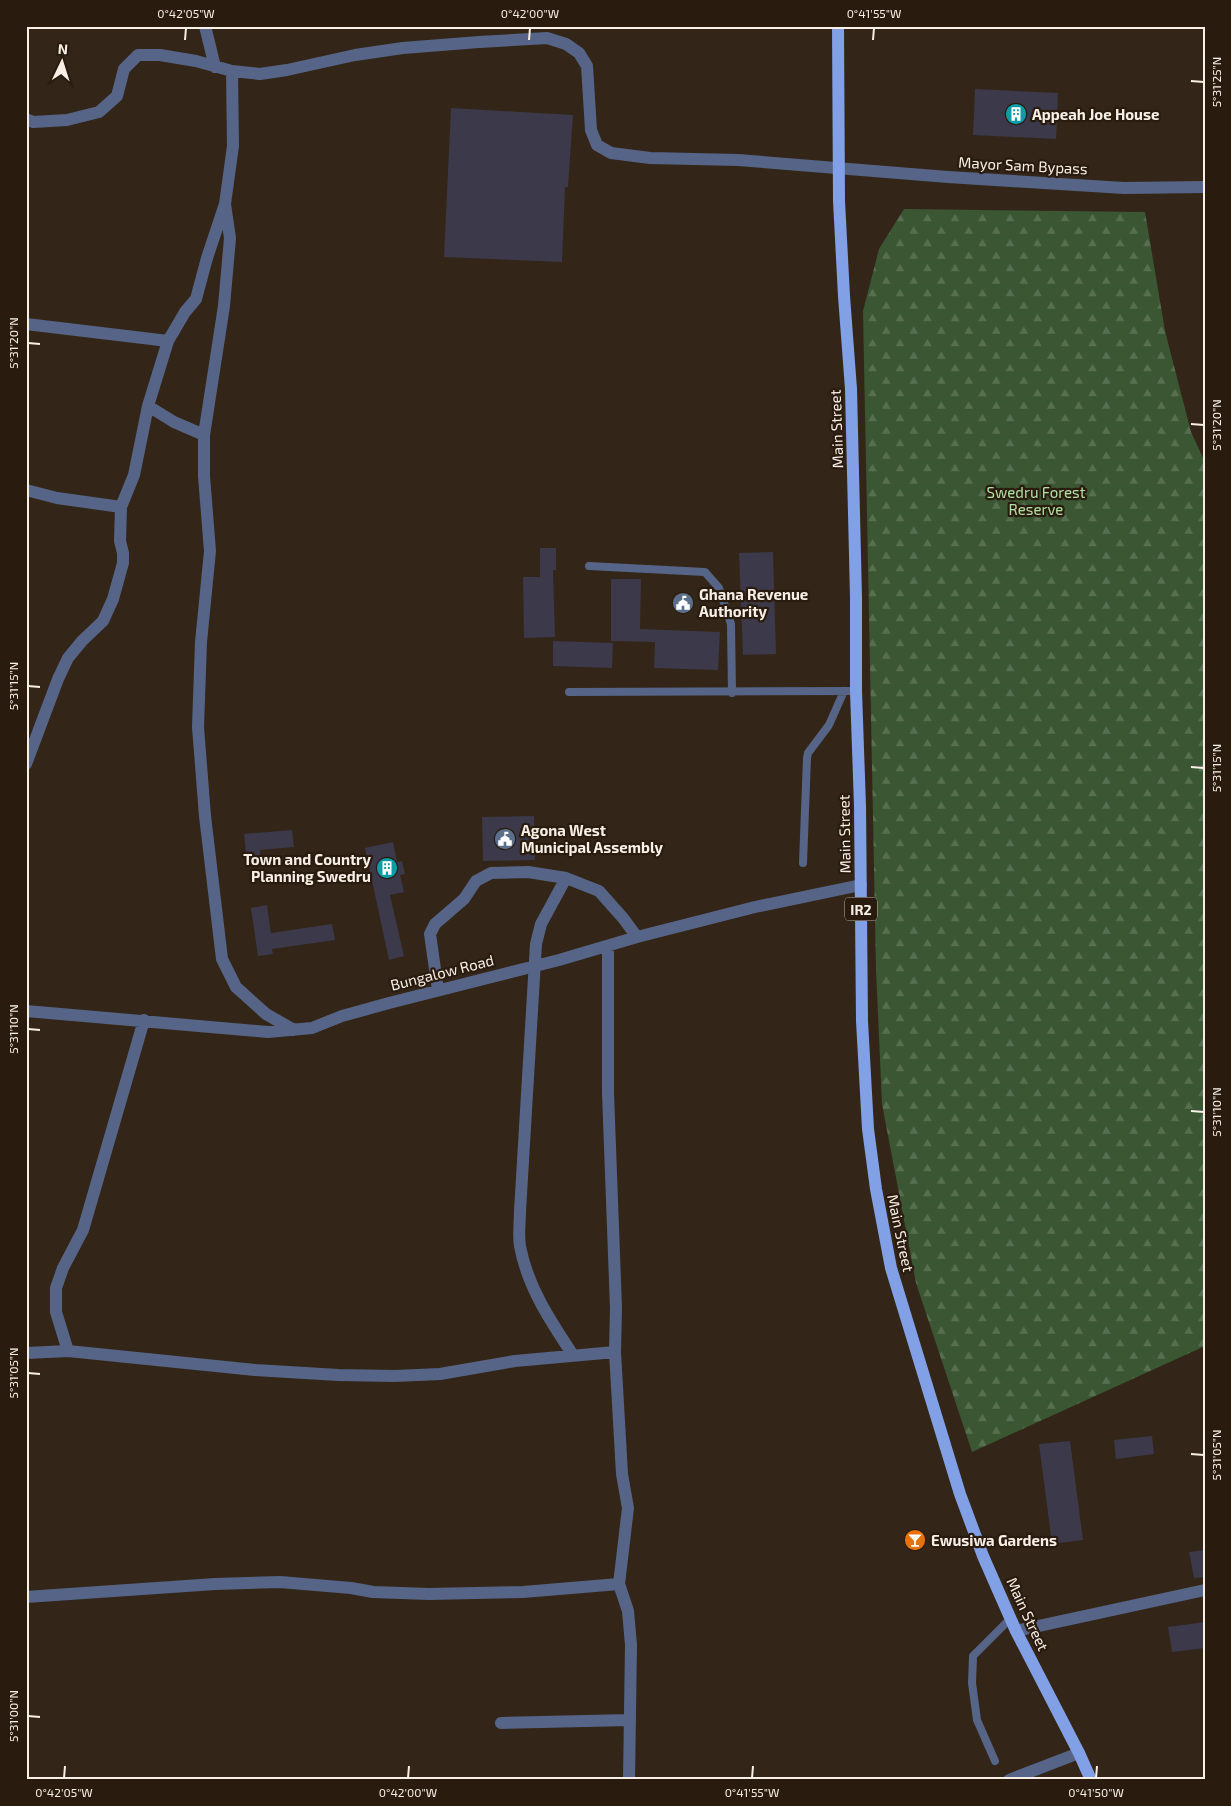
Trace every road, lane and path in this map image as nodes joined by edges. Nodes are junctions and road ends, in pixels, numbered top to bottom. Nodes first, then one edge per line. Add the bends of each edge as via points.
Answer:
1 (205, 26) edge
2 (838, 26) edge
3 (215, 67) junction
4 (232, 71) junction
5 (26, 119) edge
6 (840, 168) junction
7 (1205, 187) edge
8 (225, 204) junction
9 (26, 324) edge
10 (168, 341) junction
11 (148, 406) junction
12 (204, 435) junction
13 (26, 490) edge
14 (121, 508) junction
15 (589, 566) dead end
16 (850, 691) junction
17 (569, 692) dead end
18 (732, 693) junction
19 (26, 764) edge
20 (803, 863) dead end
21 (566, 878) junction
22 (861, 885) junction
23 (637, 937) junction
24 (608, 946) junction
25 (534, 966) junction
26 (438, 990) junction
27 (26, 1011) edge
28 (144, 1020) junction
29 (294, 1030) junction
30 (68, 1351) junction
31 (615, 1352) junction
32 (26, 1353) edge
33 (573, 1356) junction
34 (619, 1584) junction
35 (1205, 1590) edge
36 (26, 1597) edge
37 (1010, 1618) junction
38 (1016, 1631) junction
39 (630, 1720) junction
40 (500, 1723) dead end
41 (1079, 1753) junction
42 (994, 1762) dead end
43 (629, 1780) edge
44 (1009, 1780) edge
45 (1091, 1780) edge

1 - 3 street
2 - 6 main road, Main Street / IR2
3 - 4 street, Mayor Sam Bypass
3 - 5 street, Mayor Sam Bypass via 196,61 138,54 124,69 117,96 99,112 67,120 33,122
4 - 6 street, Mayor Sam Bypass via 260,74 403,48 547,38 566,44 579,53 587,66 591,130 597,145 611,153
4 - 8 street via 233,146
6 - 7 street, Mayor Sam Bypass via 1114,187
6 - 16 main road, Main Street / IR2 via 839,211 851,390 856,597
8 - 10 street via 196,299
8 - 12 street via 230,238 224,306
9 - 10 street
10 - 11 street
11 - 12 street
11 - 14 street via 134,475
12 - 29 street via 210,551 201,642 198,726 222,959 236,987 266,1014
13 - 14 street
14 - 19 street via 123,563 113,599 103,621 68,658
15 - 18 lane via 705,572 719,588 730,624
16 - 18 lane
16 - 20 lane via 830,725 808,753
16 - 22 main road, Main Street / IR2
17 - 18 lane
21 - 23 street via 599,891
21 - 25 street via 541,924
21 - 26 street via 528,872 491,873 476,881 464,899 435,924 430,934
22 - 23 street, Bungalow Road via 754,907
22 - 37 main road, Main Street / IR2 via 862,1021 868,1129 889,1258 960,1494
23 - 24 street, Bungalow Road
24 - 25 street, Bungalow Road
24 - 31 street via 608,1093
25 - 26 street, Bungalow Road
25 - 33 street via 519,1245 530,1280
26 - 29 street, Bungalow Road via 312,1028
27 - 28 street, Bungalow Road
28 - 29 street, Bungalow Road via 268,1032
28 - 30 street via 83,1230 56,1288 56,1312
30 - 32 street
30 - 33 street via 255,1370 395,1376 440,1374 515,1360
31 - 33 street
31 - 34 street via 622,1474 628,1508
34 - 36 street via 523,1592 429,1594 280,1582
34 - 39 street via 628,1611 631,1645
35 - 38 street
37 - 38 main road, Main Street / IR2
37 - 42 lane via 973,1656 972,1683 977,1720
38 - 41 main road, Main Street / IR2
39 - 40 street
39 - 43 street
41 - 44 street
41 - 45 main road, IR2

